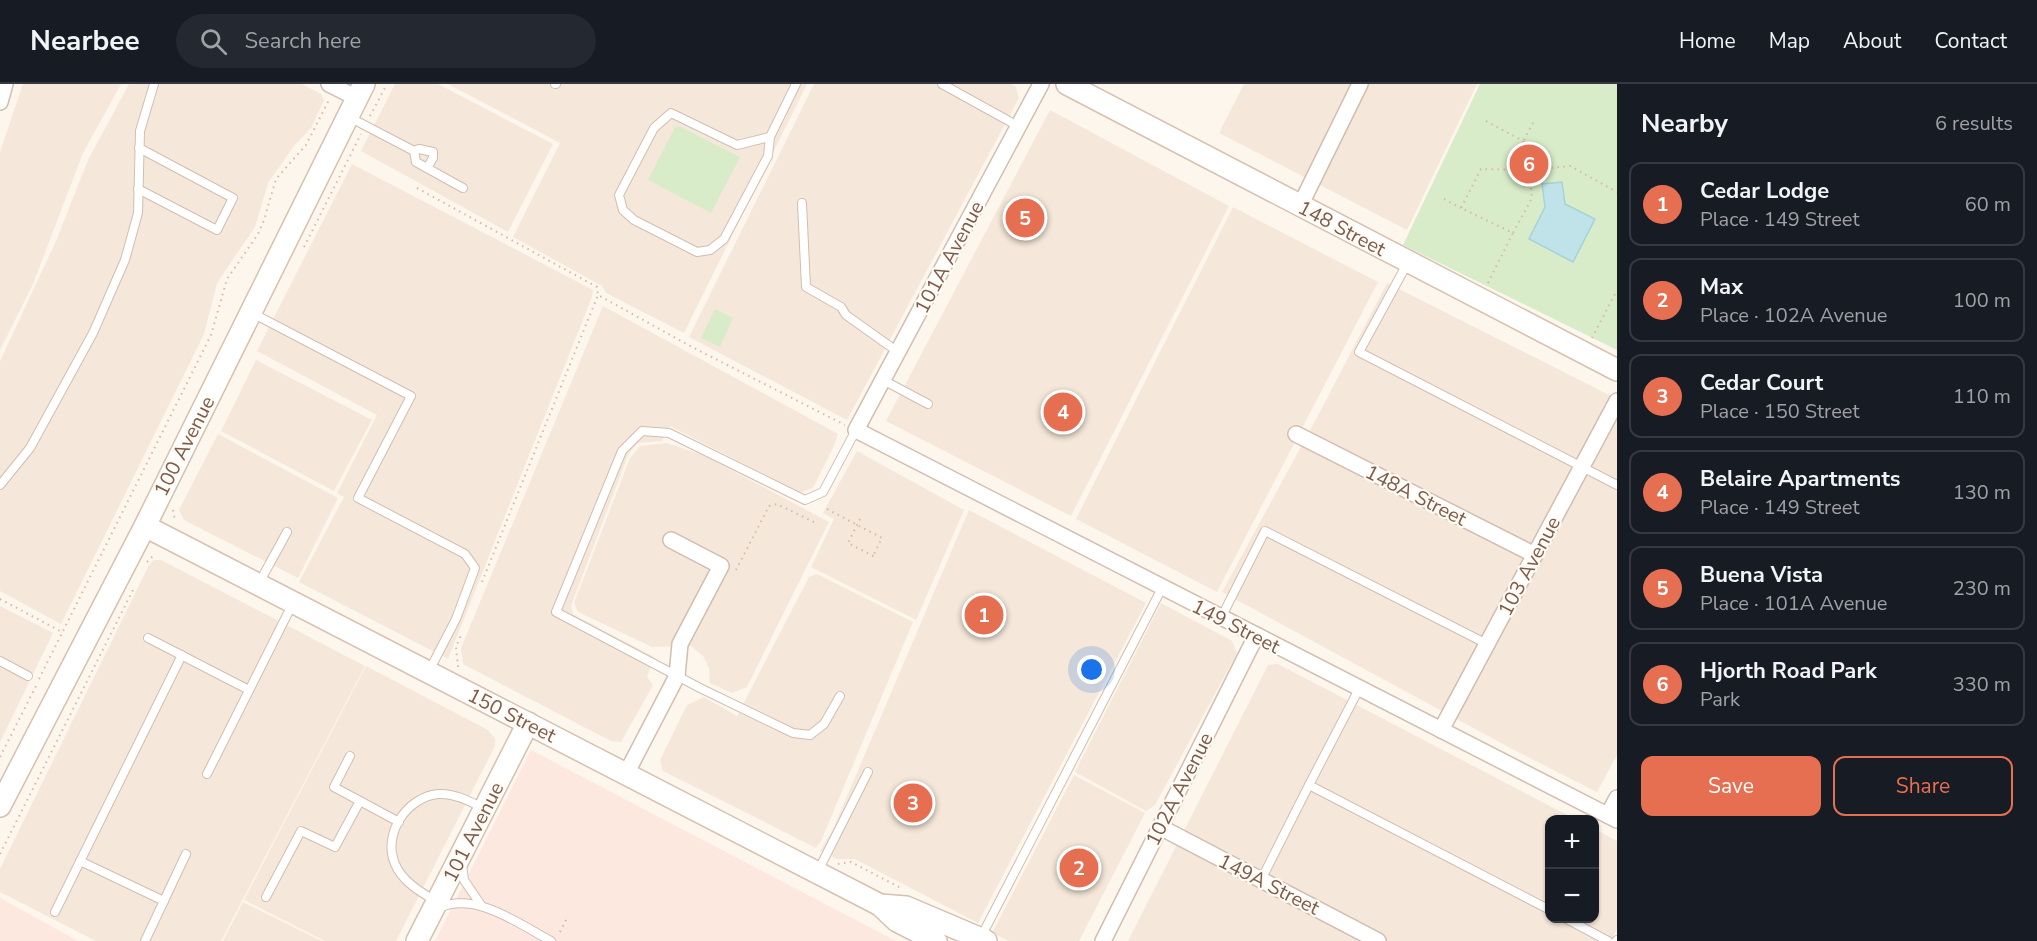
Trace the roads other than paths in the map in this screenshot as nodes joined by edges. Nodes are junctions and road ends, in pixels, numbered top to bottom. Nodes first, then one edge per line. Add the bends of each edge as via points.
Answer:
1 (5, 84) edge
2 (154, 84) edge
3 (796, 84) edge
4 (942, 84) edge
5 (1041, 84) edge
6 (1067, 84) edge
7 (1360, 84) edge
8 (330, 89) edge
9 (356, 100) edge
10 (0, 102) edge
11 (1018, 126) junction
12 (770, 137) junction
13 (139, 148) junction
14 (414, 151) junction
15 (427, 168) junction
16 (464, 188) dead end
17 (138, 189) junction
18 (802, 203) dead end
19 (1300, 206) junction
20 (1408, 263) junction
21 (251, 312) junction
22 (898, 352) junction
23 (1617, 370) edge
24 (883, 380) junction
25 (1617, 401) edge
26 (928, 404) dead end
27 (852, 428) junction
28 (1296, 434) dead end
29 (1582, 467) junction
30 (0, 484) edge
31 (1617, 485) edge
32 (144, 526) junction
33 (287, 532) dead end
34 (671, 540) dead end
35 (1535, 555) junction
36 (258, 584) junction
37 (1162, 588) junction
38 (294, 602) junction
39 (1221, 618) junction
40 (1256, 636) junction
41 (148, 638) dead end
42 (1487, 644) junction
43 (182, 656) junction
44 (0, 661) edge
45 (428, 672) junction
46 (28, 675) dead end
47 (677, 676) junction
48 (1359, 689) junction
49 (249, 690) junction
50 (840, 696) dead end
51 (528, 723) junction
52 (1441, 730) junction
53 (350, 756) dead end
54 (868, 772) dead end
55 (207, 774) dead end
56 (626, 774) junction
57 (1309, 785) junction
58 (1617, 798) edge
59 (360, 801) junction
60 (0, 806) edge
61 (485, 808) junction
62 (1613, 817) edge
63 (399, 822) junction
64 (1160, 827) junction
65 (462, 853) junction
66 (186, 854) dead end
67 (80, 861) junction
68 (817, 873) junction
69 (1261, 880) junction
70 (266, 897) dead end
71 (164, 901) junction
72 (481, 905) junction
73 (880, 905) junction
74 (435, 907) junction
75 (1545, 907) edge
76 (55, 912) dead end
77 (1574, 923) edge
78 (983, 940) edge
79 (145, 941) edge
80 (417, 941) edge
81 (551, 941) edge
82 (936, 941) edge
83 (1103, 941) edge
84 (1378, 941) edge
85 (1608, 941) edge

1 - 10 street
2 - 13 lane
3 - 12 lane
4 - 11 lane
5 - 11 street, 101A Avenue
6 - 19 main road, 148 Street
7 - 19 street
8 - 9 street
9 - 14 lane
9 - 21 main road, 100 Avenue
11 - 22 street, 101A Avenue
12 - 12 lane via 737,145 671,113 654,128 619,195 623,210 634,220 697,252 710,250 724,239 763,167
13 - 17 lane
13 - 17 lane via 233,198 217,230
14 - 15 lane via 416,162
14 - 15 lane via 419,148 433,152
15 - 16 lane
17 - 30 lane via 138,213 125,260 93,333 30,448
18 - 22 lane via 806,286 841,307 846,315
19 - 20 main road, 148 Street
20 - 23 main road, 148 Street
20 - 29 lane via 1359,352
21 - 32 main road, 100 Avenue
21 - 45 lane via 411,396 358,498 465,554 475,568 456,619
22 - 24 street, 101A Avenue
24 - 26 lane
24 - 27 street, 101A Avenue
25 - 29 street, 103 Avenue
27 - 37 street, 149 Street
27 - 47 lane via 823,492 805,500 669,433 642,431 622,451 556,612
28 - 35 street, 148A Street
29 - 31 lane
29 - 35 street, 103 Avenue
32 - 36 main road, 150 Street
32 - 60 main road, 100 Avenue
33 - 36 lane
34 - 47 street via 721,566 680,644
35 - 42 street, 103 Avenue
36 - 38 main road, 150 Street
37 - 39 street, 149 Street
37 - 78 lane
38 - 45 main road, 150 Street
38 - 49 lane
39 - 40 street, 149 Street
39 - 42 lane via 1265,531
40 - 48 street, 149 Street
40 - 64 street, 102A Avenue
41 - 43 lane
42 - 52 street, 103 Avenue
43 - 49 lane
43 - 67 lane
44 - 46 lane
45 - 51 main road, 150 Street
47 - 50 lane via 793,734 810,735 824,724
47 - 56 street
48 - 52 street, 149 Street
48 - 57 lane
49 - 55 lane
51 - 56 main road, 150 Street
51 - 61 main road, 101 Avenue
52 - 62 street, 149 Street
53 - 59 lane via 334,787
54 - 68 lane
56 - 68 main road, 150 Street
57 - 69 lane
57 - 75 lane
58 - 62 street
59 - 63 lane
59 - 70 lane via 335,848 301,831
61 - 63 lane via 466,799 427,796
61 - 65 main road, 101 Avenue
63 - 74 lane via 391,845 394,862 401,875
64 - 69 street, 149A Street
64 - 83 street, 102A Avenue
65 - 72 lane via 464,880
65 - 74 main road, 101 Avenue
66 - 71 lane
67 - 71 lane
67 - 76 lane
68 - 73 main road, 150 Street
69 - 84 street, 149A Street
71 - 79 lane
72 - 74 lane via 452,903
72 - 81 lane
73 - 78 main road, 150 Street via 906,907
73 - 82 main road, 150 Street via 897,921
74 - 80 main road, 101 Avenue
77 - 85 lane

